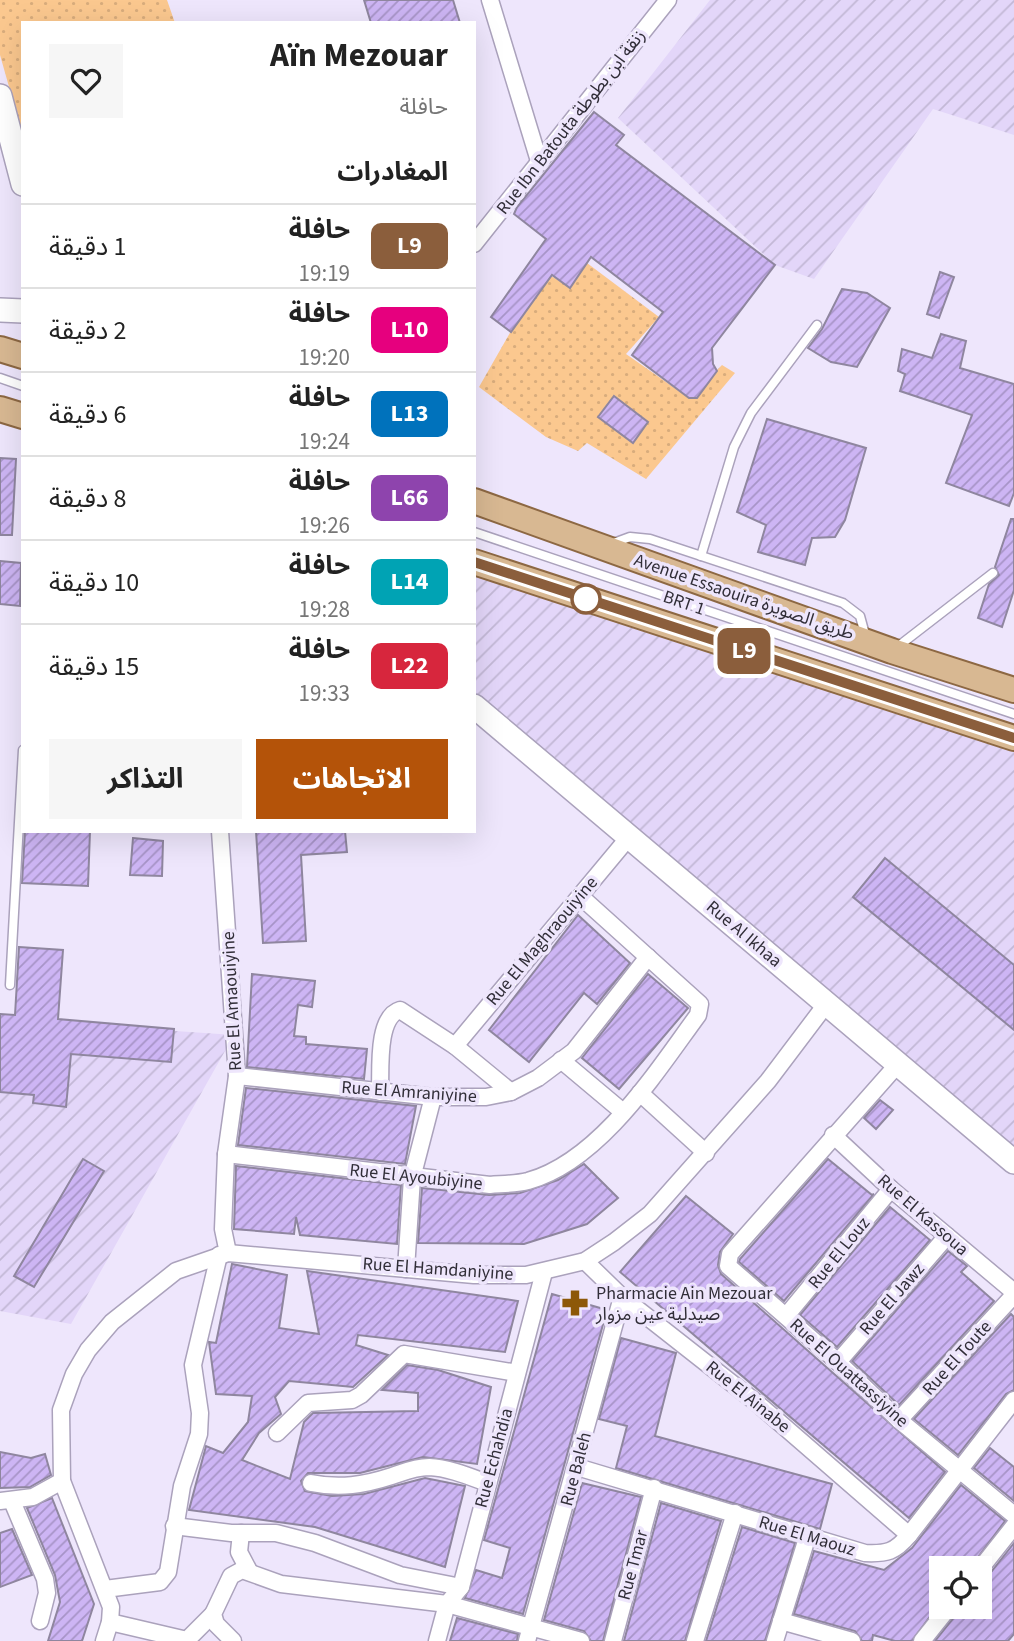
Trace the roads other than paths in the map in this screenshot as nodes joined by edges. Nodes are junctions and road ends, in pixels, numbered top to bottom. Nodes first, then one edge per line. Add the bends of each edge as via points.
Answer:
1 (490, 0) edge
2 (668, 0) edge
3 (0, 96) edge
4 (539, 161) junction
5 (21, 176) edge
6 (476, 241) edge
7 (0, 310) edge
8 (21, 311) edge
9 (817, 325) dead end
10 (0, 349) edge
11 (21, 355) edge
12 (0, 378) edge
13 (21, 385) edge
14 (0, 409) edge
15 (21, 415) edge
16 (476, 502) edge
17 (476, 533) edge
18 (603, 548) junction
19 (701, 556) junction
20 (476, 563) edge
21 (993, 573) dead end
22 (866, 640) junction
23 (892, 651) junction
24 (1014, 690) edge
25 (476, 708) edge
26 (1014, 714) edge
27 (1014, 738) edge
28 (21, 786) edge
29 (220, 833) edge
30 (629, 837) junction
31 (580, 896) junction
32 (648, 957) junction
33 (10, 985) dead end
34 (827, 1003) junction
35 (454, 1046) junction
36 (561, 1060) junction
37 (898, 1063) junction
38 (237, 1076) junction
39 (511, 1092) junction
40 (380, 1093) junction
41 (640, 1093) junction
42 (433, 1097) junction
43 (623, 1112) junction
44 (833, 1135) junction
45 (706, 1153) junction
46 (226, 1154) junction
47 (1014, 1162) edge
48 (412, 1178) junction
49 (891, 1189) junction
50 (947, 1236) junction
51 (224, 1254) junction
52 (585, 1261) junction
53 (406, 1269) junction
54 (544, 1272) junction
55 (1014, 1294) edge
56 (622, 1297) junction
57 (786, 1317) junction
58 (838, 1362) junction
59 (517, 1373) junction
60 (1014, 1401) edge
61 (899, 1420) junction
62 (277, 1433) dead end
63 (577, 1467) junction
64 (960, 1468) junction
65 (62, 1481) junction
66 (311, 1483) dead end
67 (487, 1483) junction
68 (654, 1488) junction
69 (6, 1501) edge
70 (735, 1513) junction
71 (1014, 1515) edge
72 (174, 1525) junction
73 (1014, 1526) edge
74 (242, 1533) junction
75 (808, 1535) junction
76 (909, 1535) junction
77 (990, 1556) edge
78 (249, 1571) junction
79 (461, 1587) junction
80 (105, 1589) junction
81 (447, 1604) junction
82 (212, 1614) junction
83 (940, 1619) edge
84 (40, 1621) dead end
85 (781, 1621) junction
86 (110, 1622) junction
87 (529, 1635) edge
88 (104, 1641) edge
89 (233, 1641) edge
90 (437, 1641) edge
91 (581, 1641) edge
92 (612, 1641) edge
93 (695, 1641) edge
94 (775, 1641) edge
95 (852, 1641) edge
96 (922, 1641) edge

1 - 4 street
2 - 4 street, Rue Ibn Batouta زنقة ابن بطوطة
3 - 5 street
4 - 6 street, Rue Ibn Batouta زنقة ابن بطوطة
7 - 8 street
9 - 19 lane via 751,413 734,447
10 - 11 main road
12 - 13 lane
14 - 15 main road
16 - 18 main road, Avenue Essaouira طريق الصويرة
17 - 26 lane, BRT 1
18 - 19 lane via 640,537
18 - 22 main road, Avenue Essaouira طريق الصويرة
19 - 22 lane via 843,603 860,616
20 - 27 main road
21 - 23 lane
22 - 23 main road, Avenue Essaouira طريق الصويرة
23 - 24 main road, Avenue Essaouira طريق الصويرة
25 - 30 street, Rue Al Ikhaa
28 - 33 lane
29 - 38 street, Rue El Amaouiyine
30 - 31 street, Rue El Maghraouiyine
30 - 34 street, Rue Al Ikhaa
31 - 32 street, Rue El Ayoubiyine
31 - 35 street, Rue El Maghraouiyine
32 - 36 street, Rue El Amraniyine via 574,1051
32 - 41 street, Rue El Ayoubiyine via 697,998 701,1009
34 - 37 street, Rue Al Ikhaa
34 - 45 street, Rue El Hamdaniyine
35 - 39 street
35 - 40 street via 404,1011 396,1011 382,1033
36 - 39 street, Rue El Amraniyine
36 - 43 street
37 - 44 street, Rue El Ouattassiyine
37 - 47 street, Rue Al Ikhaa
38 - 40 street, Rue El Amraniyine
38 - 46 street, Rue El Amaouiyine
39 - 42 street, Rue El Amraniyine
40 - 42 street, Rue El Amraniyine
41 - 43 street, Rue El Ayoubiyine
41 - 45 street
42 - 48 street
43 - 48 street, Rue El Ayoubiyine via 590,1144 528,1181 491,1185
44 - 49 street, Rue El Kassoua
44 - 57 street, Rue El Ouattassiyine via 727,1261 733,1273
45 - 52 street, Rue El Hamdaniyine via 642,1221
46 - 48 street, Rue El Ayoubiyine
46 - 51 street, Rue El Amaouiyine
48 - 53 street
49 - 50 street, Rue El Kassoua
49 - 57 street, Rue El Louz
50 - 55 street, Rue El Kassoua
50 - 58 street, Rue El Jawz
51 - 53 street, Rue El Hamdaniyine
51 - 65 street via 176,1271 93,1341 63,1403
51 - 72 street via 193,1365 200,1413 198,1434
52 - 54 street, Rue El Hamdaniyine
52 - 56 street, Rue El Ainabe
53 - 54 street, Rue El Hamdaniyine via 474,1275
54 - 59 street, Rue Echahdia
55 - 61 street, Rue El Toute
56 - 63 street, Rue Baleh
56 - 76 street, Rue El Ainabe via 757,1403
57 - 58 street, Rue El Ouattassiyine
58 - 61 street, Rue El Ouattassiyine
59 - 62 street via 404,1354 361,1395 352,1400 308,1403
59 - 67 street, Rue Echahdia
60 - 64 street, Rue El Maouz
61 - 64 street, Rue El Ouattassiyine
63 - 68 street, Rue El Maouz
63 - 87 street, Rue Baleh
64 - 71 street, Rue El Ouattassiyine
64 - 76 street, Rue El Maouz
65 - 69 street via 33,1497
65 - 80 street
66 - 67 street via 356,1486 427,1467
67 - 79 street, Rue Echahdia
68 - 70 street, Rue El Maouz
68 - 92 street, Rue Tmar
69 - 84 street via 45,1579 47,1593
70 - 75 street, Rue El Maouz
70 - 93 street
72 - 74 street
72 - 80 street via 164,1581
73 - 77 street
74 - 78 street via 239,1552
74 - 79 street via 262,1531 296,1538 400,1575
75 - 76 street, Rue El Maouz via 865,1553 884,1554 898,1549
75 - 85 street
78 - 81 street via 281,1584
78 - 82 street via 232,1576
79 - 81 street, Rue Echahdia
80 - 86 street
81 - 87 street
81 - 90 street, Rue Echahdia
82 - 86 street via 187,1640
82 - 89 street
83 - 96 street
85 - 94 street
85 - 95 street
86 - 88 street
87 - 91 street

